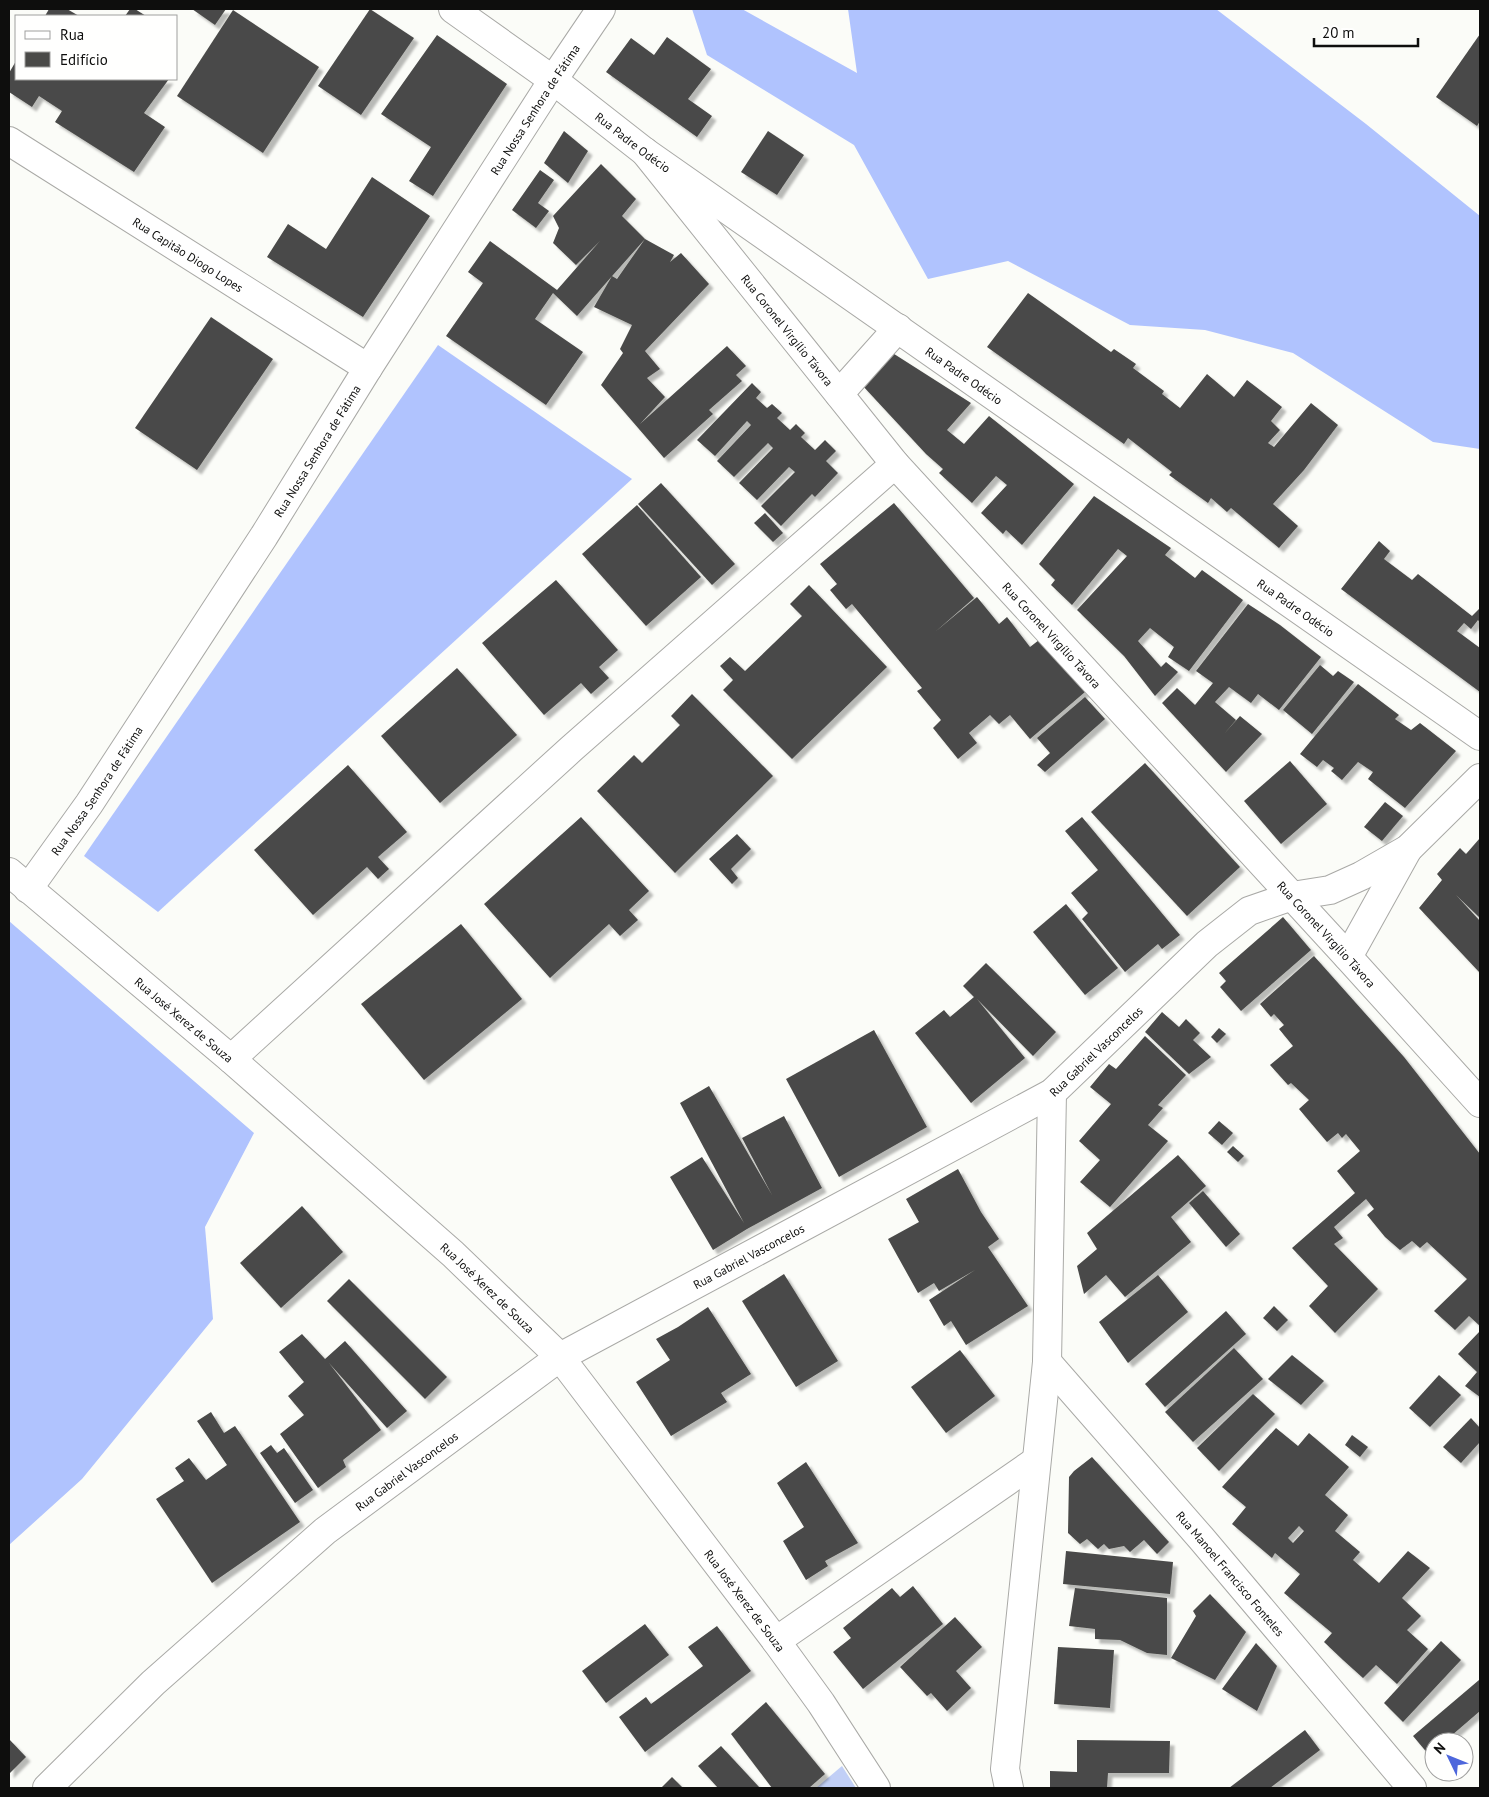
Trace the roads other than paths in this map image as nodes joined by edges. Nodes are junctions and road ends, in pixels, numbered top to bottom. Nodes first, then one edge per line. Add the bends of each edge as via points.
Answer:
1 (453, 9) edge
2 (601, 9) edge
3 (553, 80) junction
4 (9, 141) edge
5 (645, 152) junction
6 (898, 328) junction
7 (368, 368) junction
8 (839, 394) junction
9 (895, 464) junction
10 (1480, 736) edge
11 (1480, 778) edge
12 (1408, 849) junction
13 (18, 880) edge
14 (1292, 896) junction
15 (1348, 957) junction
16 (232, 1059) junction
17 (1052, 1093) junction
18 (1480, 1102) edge
19 (560, 1357) junction
20 (1047, 1362) junction
21 (1036, 1461) junction
22 (776, 1641) junction
23 (1004, 1782) edge
24 (47, 1788) edge
25 (876, 1788) edge
26 (1412, 1788) edge

1 - 3 street, Rua Padre Odécio
2 - 3 street, Rua Nossa Senhora de Fátima
3 - 5 street, Rua Padre Odécio
3 - 7 street, Rua Nossa Senhora de Fátima
4 - 7 street, Rua Capitão Diogo Lopes
5 - 6 street, Rua Padre Odécio
5 - 8 street, Rua Coronel Virgílio Távora
6 - 8 street
6 - 10 street, Rua Padre Odécio
7 - 13 street, Rua Nossa Senhora de Fátima via 264,536 100,788
8 - 9 street, Rua Coronel Virgílio Távora
9 - 14 street, Rua Coronel Virgílio Távora
9 - 16 street via 571,749
11 - 12 street, Rua Gabriel Vasconcelos
12 - 14 street, Rua Gabriel Vasconcelos via 1330,890
12 - 15 street
13 - 16 street, Rua José Xerez de Souza
14 - 15 street, Rua Coronel Virgílio Távora
14 - 17 street, Rua Gabriel Vasconcelos via 1249,911 1207,944
15 - 18 street, Rua Coronel Virgílio Távora
16 - 19 street, Rua José Xerez de Souza via 453,1254
17 - 19 street, Rua Gabriel Vasconcelos
17 - 20 street
19 - 22 street, Rua José Xerez de Souza
19 - 24 street, Rua Gabriel Vasconcelos via 325,1531 153,1683
20 - 21 street
20 - 26 street, Rua Manoel Francisco Fonteles
21 - 22 street
21 - 23 street
22 - 25 street, Rua José Xerez de Souza

